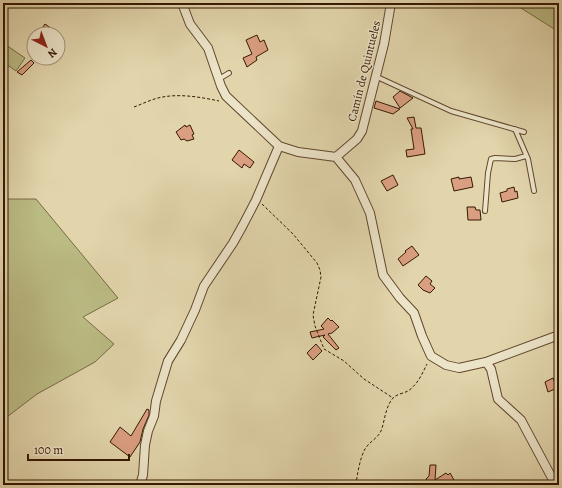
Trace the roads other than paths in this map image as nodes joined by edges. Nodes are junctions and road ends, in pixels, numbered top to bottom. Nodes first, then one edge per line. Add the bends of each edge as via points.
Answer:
1 (182, 3) edge
2 (391, 3) edge
3 (229, 73) dead end
4 (375, 75) junction
5 (219, 80) junction
6 (515, 129) junction
7 (524, 132) dead end
8 (279, 146) junction
9 (526, 156) junction
10 (336, 157) junction
11 (534, 191) dead end
12 (485, 212) dead end
13 (559, 335) edge
14 (486, 362) junction
15 (140, 485) edge
16 (553, 485) edge

1 - 5 street via 190,24 208,48
2 - 4 street, Camín de Quintueles via 384,44
3 - 5 lane
4 - 6 lane via 451,111
4 - 10 street, Camín de Quintueles via 362,131 357,139
5 - 8 street via 226,96
6 - 7 lane
6 - 9 lane
8 - 10 street via 298,152
8 - 15 street via 256,200 233,243 204,286 168,361 148,431
9 - 11 lane
9 - 12 lane via 514,160 491,159
10 - 14 street via 355,180 370,213 383,275 414,313 431,356 459,368
13 - 14 street
14 - 16 street via 491,369 498,399 521,420 552,478

